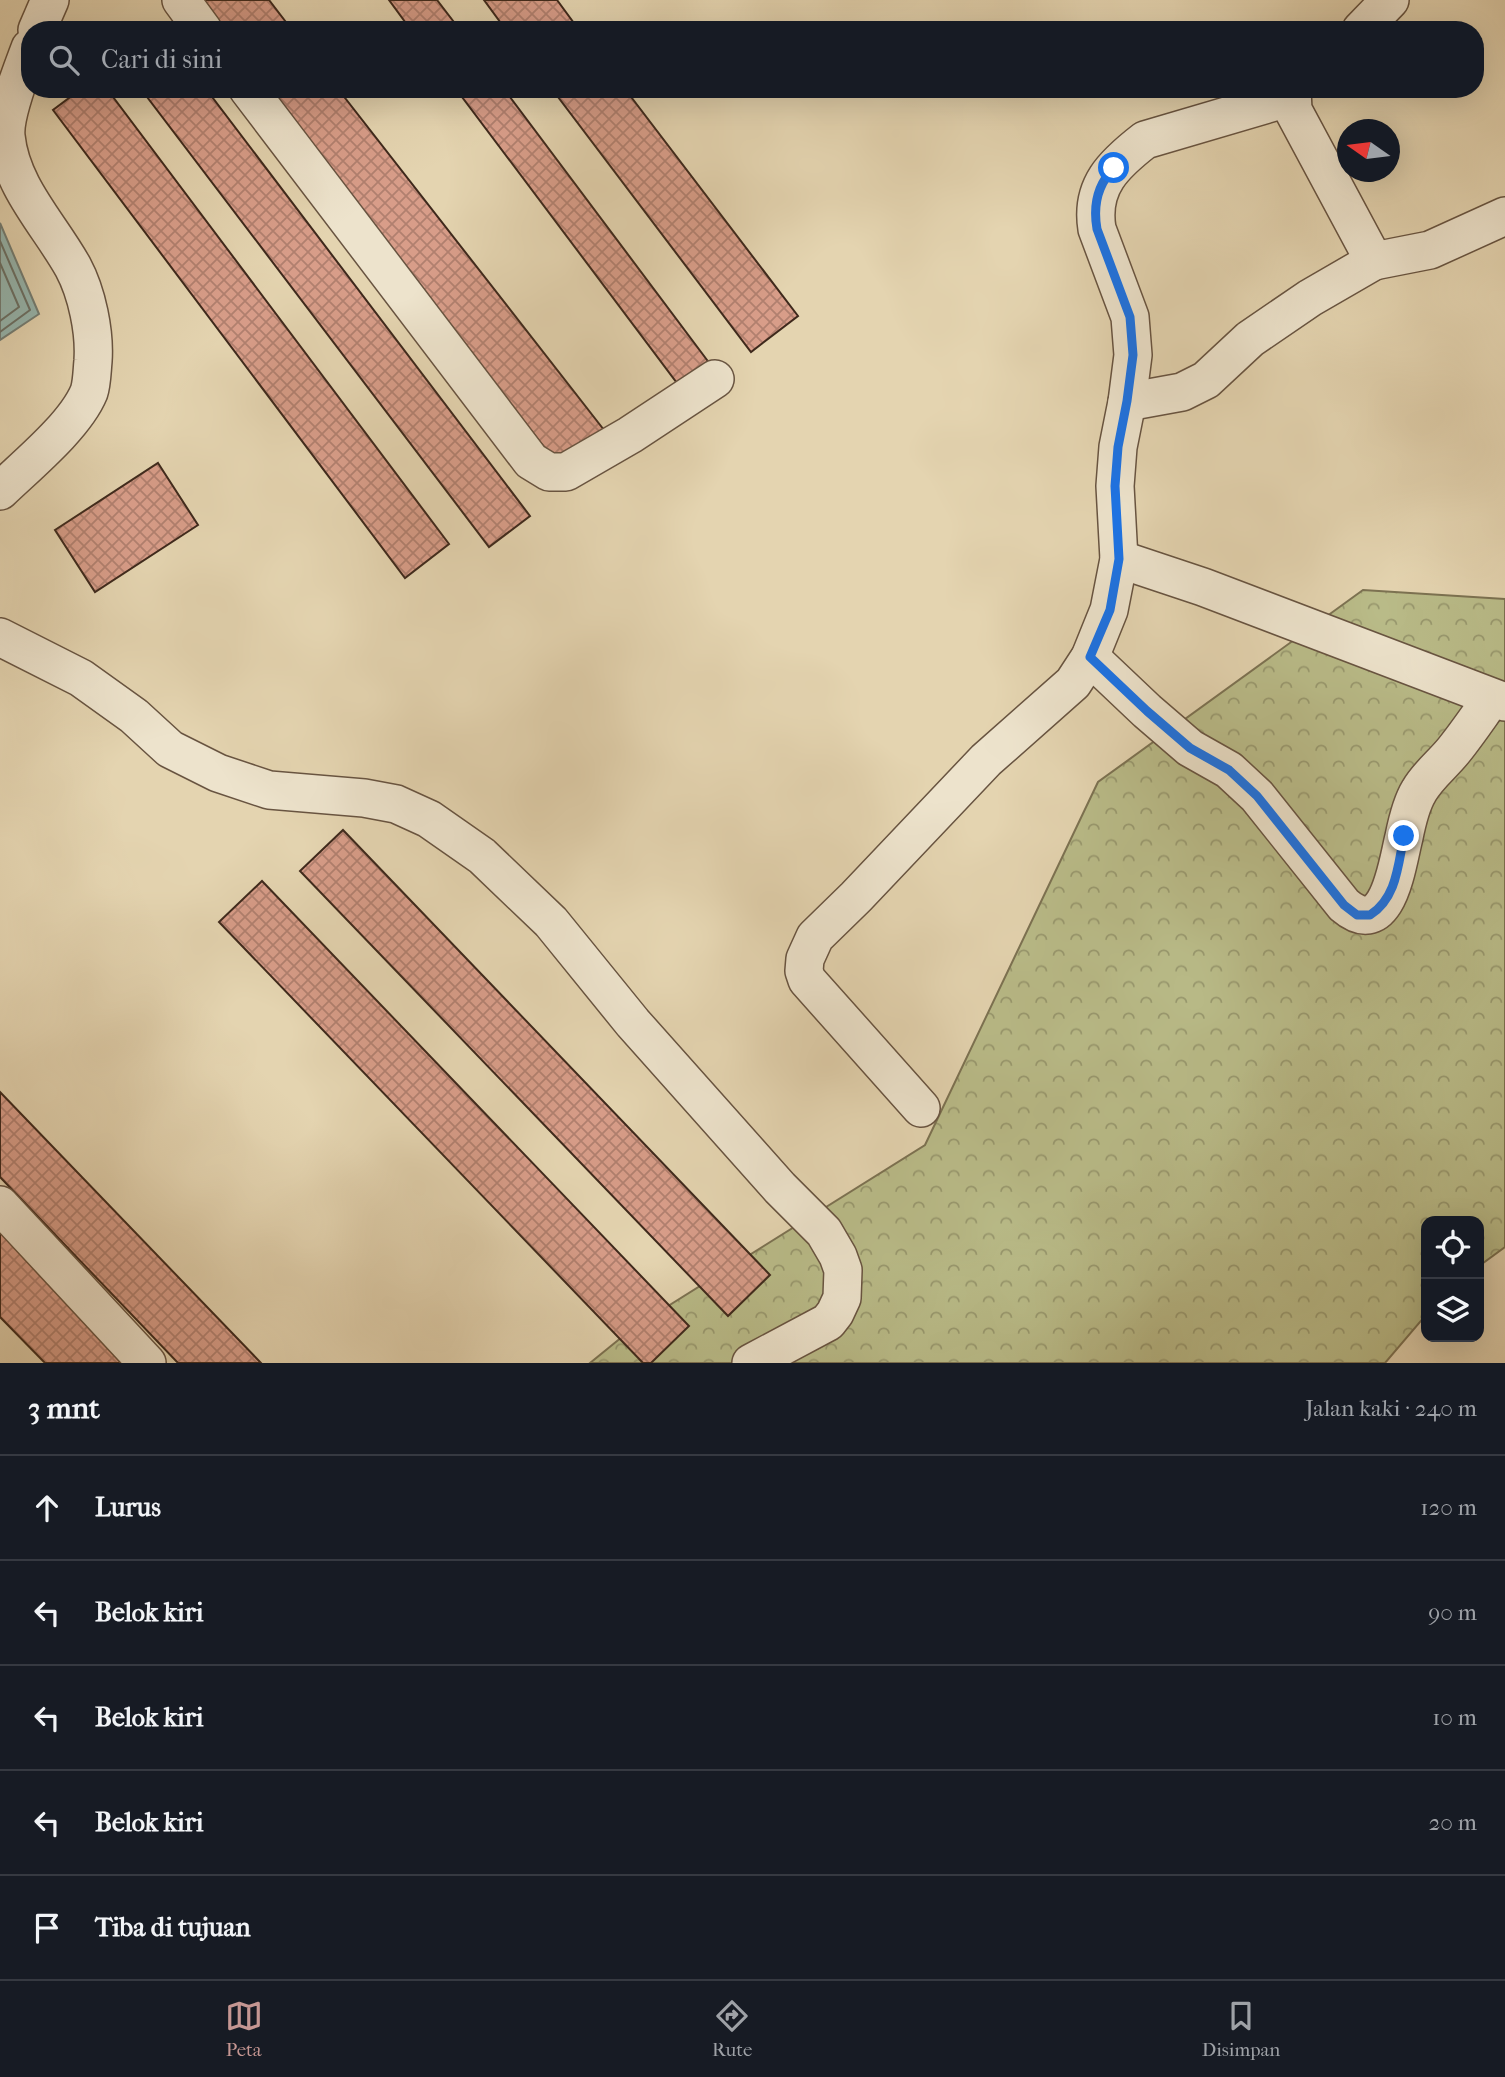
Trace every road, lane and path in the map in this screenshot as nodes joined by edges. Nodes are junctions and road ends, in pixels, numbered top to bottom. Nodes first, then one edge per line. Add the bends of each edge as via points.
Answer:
1 (50, 0) edge
2 (181, 0) edge
3 (1390, 0) edge
4 (41, 21) edge
5 (196, 21) edge
6 (1370, 21) edge
7 (21, 76) edge
8 (255, 98) edge
9 (1275, 98) edge
10 (1292, 98) edge
11 (1505, 216) edge
12 (1374, 261) junction
13 (715, 379) dead end
14 (1127, 401) junction
15 (0, 491) edge
16 (1119, 559) junction
17 (0, 637) edge
18 (1090, 657) junction
19 (1498, 700) edge
20 (921, 1108) dead end
21 (0, 1205) edge
22 (147, 1363) edge
23 (751, 1363) edge

1 - 4 street
2 - 5 street
3 - 6 street
7 - 15 street via 6,132 10,161 23,190 75,269 94,346 90,390 77,414
8 - 13 street via 540,467 566,472
9 - 14 street via 1145,140 1101,185 1094,215 1097,229 1130,317 1133,355
10 - 12 street via 1293,110
11 - 12 street via 1430,250
12 - 14 street via 1250,340 1206,380 1182,392
14 - 16 street via 1115,486
16 - 18 street via 1110,610
16 - 19 street
17 - 23 street via 81,678 170,749 218,773 269,790 396,804 429,819 482,856 551,922 633,1023 824,1232 838,1256 843,1270 842,1298 828,1322
18 - 19 street via 1190,748 1229,770 1257,796 1344,905 1357,915 1376,911 1394,887 1418,793
18 - 20 street via 1073,682 986,761 815,937 805,959 807,980
21 - 22 street

